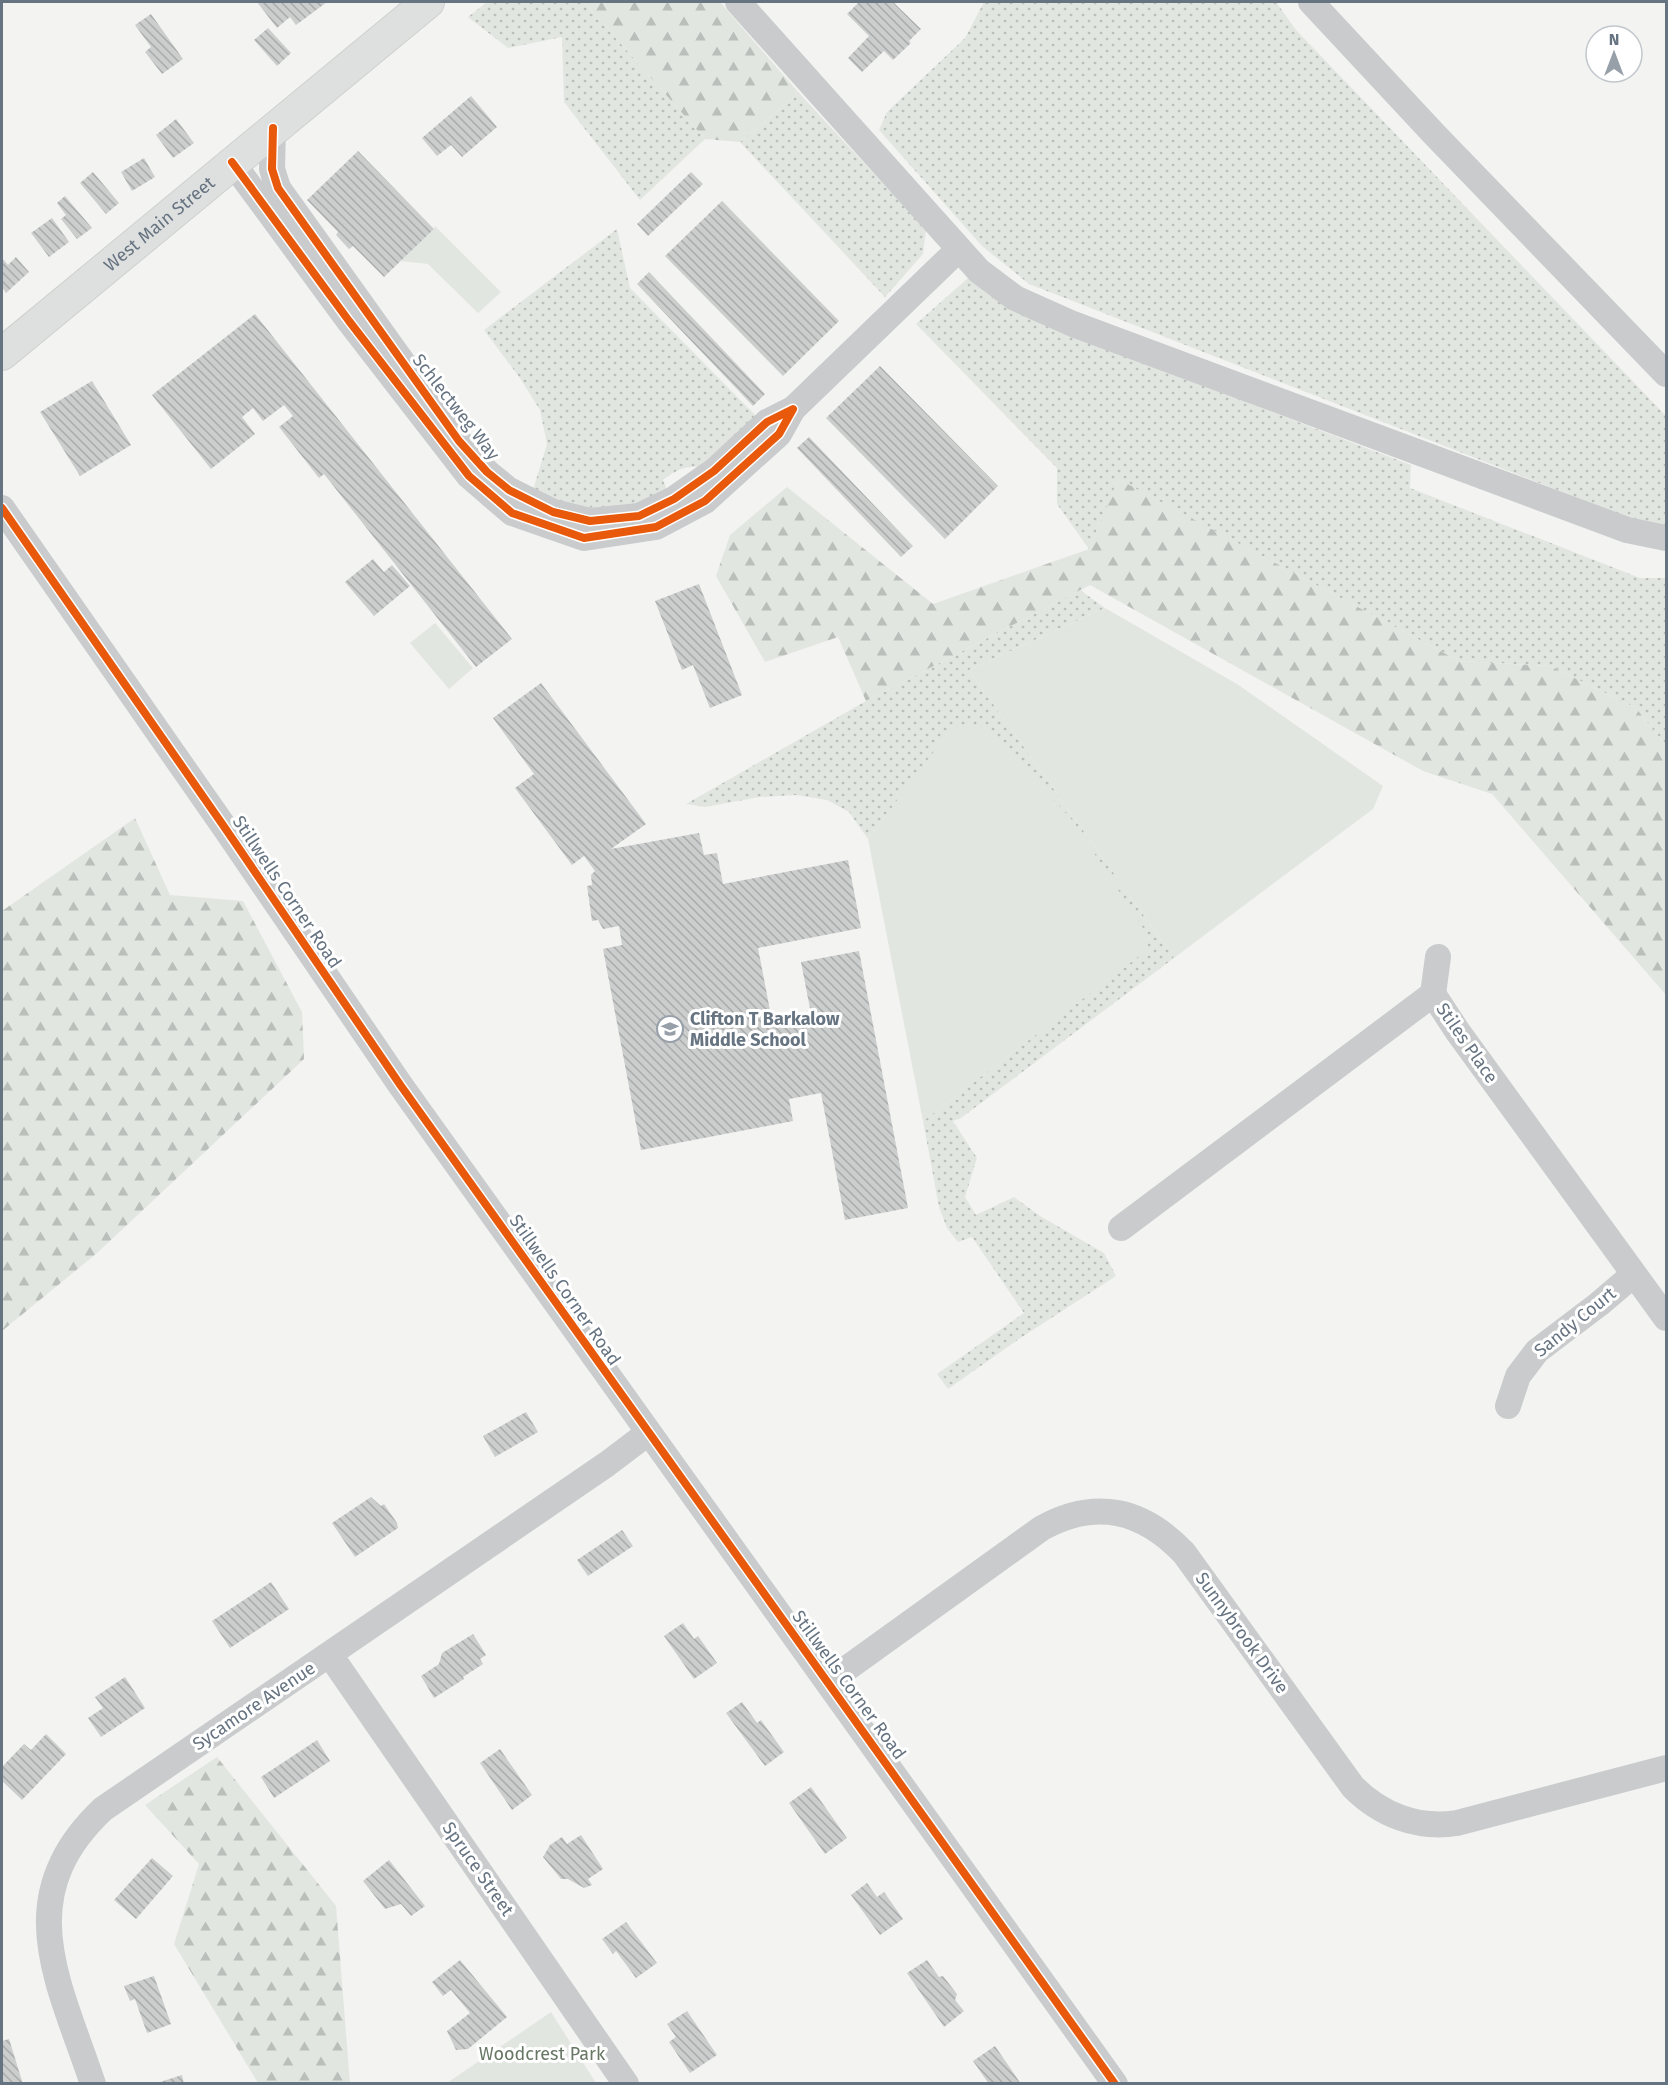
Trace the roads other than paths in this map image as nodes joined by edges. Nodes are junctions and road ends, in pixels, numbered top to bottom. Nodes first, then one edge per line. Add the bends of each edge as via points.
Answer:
1 (428, 2) edge
2 (738, 2) edge
3 (1311, 2) edge
4 (273, 128) junction
5 (232, 162) junction
6 (959, 249) junction
7 (2, 354) edge
8 (1666, 374) edge
9 (792, 409) junction
10 (2, 507) edge
11 (1666, 538) edge
12 (1438, 957) dead end
13 (1433, 994) junction
14 (1121, 1228) dead end
15 (1633, 1275) junction
16 (1666, 1318) edge
17 (1508, 1406) dead end
18 (648, 1433) junction
19 (330, 1655) junction
20 (828, 1682) junction
21 (1666, 1768) edge
22 (93, 2084) edge
23 (626, 2084) edge
24 (1115, 2084) edge

1 - 4 main road, West Main Street
2 - 6 street
3 - 8 street
4 - 5 main road, West Main Street
4 - 9 street, Schlectweg Way via 272,169 278,188 459,441 509,490 553,512 590,521 639,516 674,499 714,471 767,422
5 - 7 main road, West Main Street
5 - 9 street, Schlectweg Way via 469,476 512,513 584,538 656,527 705,501 779,434
6 - 9 street, Schlectweg Way
6 - 11 street via 979,271 1015,298 1073,324 1627,530
10 - 18 street, Stillwells Corner Road via 401,1086
12 - 13 street
13 - 14 street, Stiles Place
13 - 15 street, Stiles Place
15 - 16 street, Stiles Place
15 - 17 street, Sandy Court via 1537,1351 1518,1376
18 - 19 street, Sycamore Avenue
18 - 20 street, Stillwells Corner Road
19 - 22 street, Sycamore Avenue via 103,1809 64,1857 49,1903 50,1948
19 - 23 street, Spruce Street
20 - 21 street, Sunnybrook Drive via 1042,1528 1071,1515 1103,1512 1122,1514 1153,1526 1185,1553 1353,1787 1393,1816 1424,1824 1450,1824
20 - 24 street, Stillwells Corner Road

